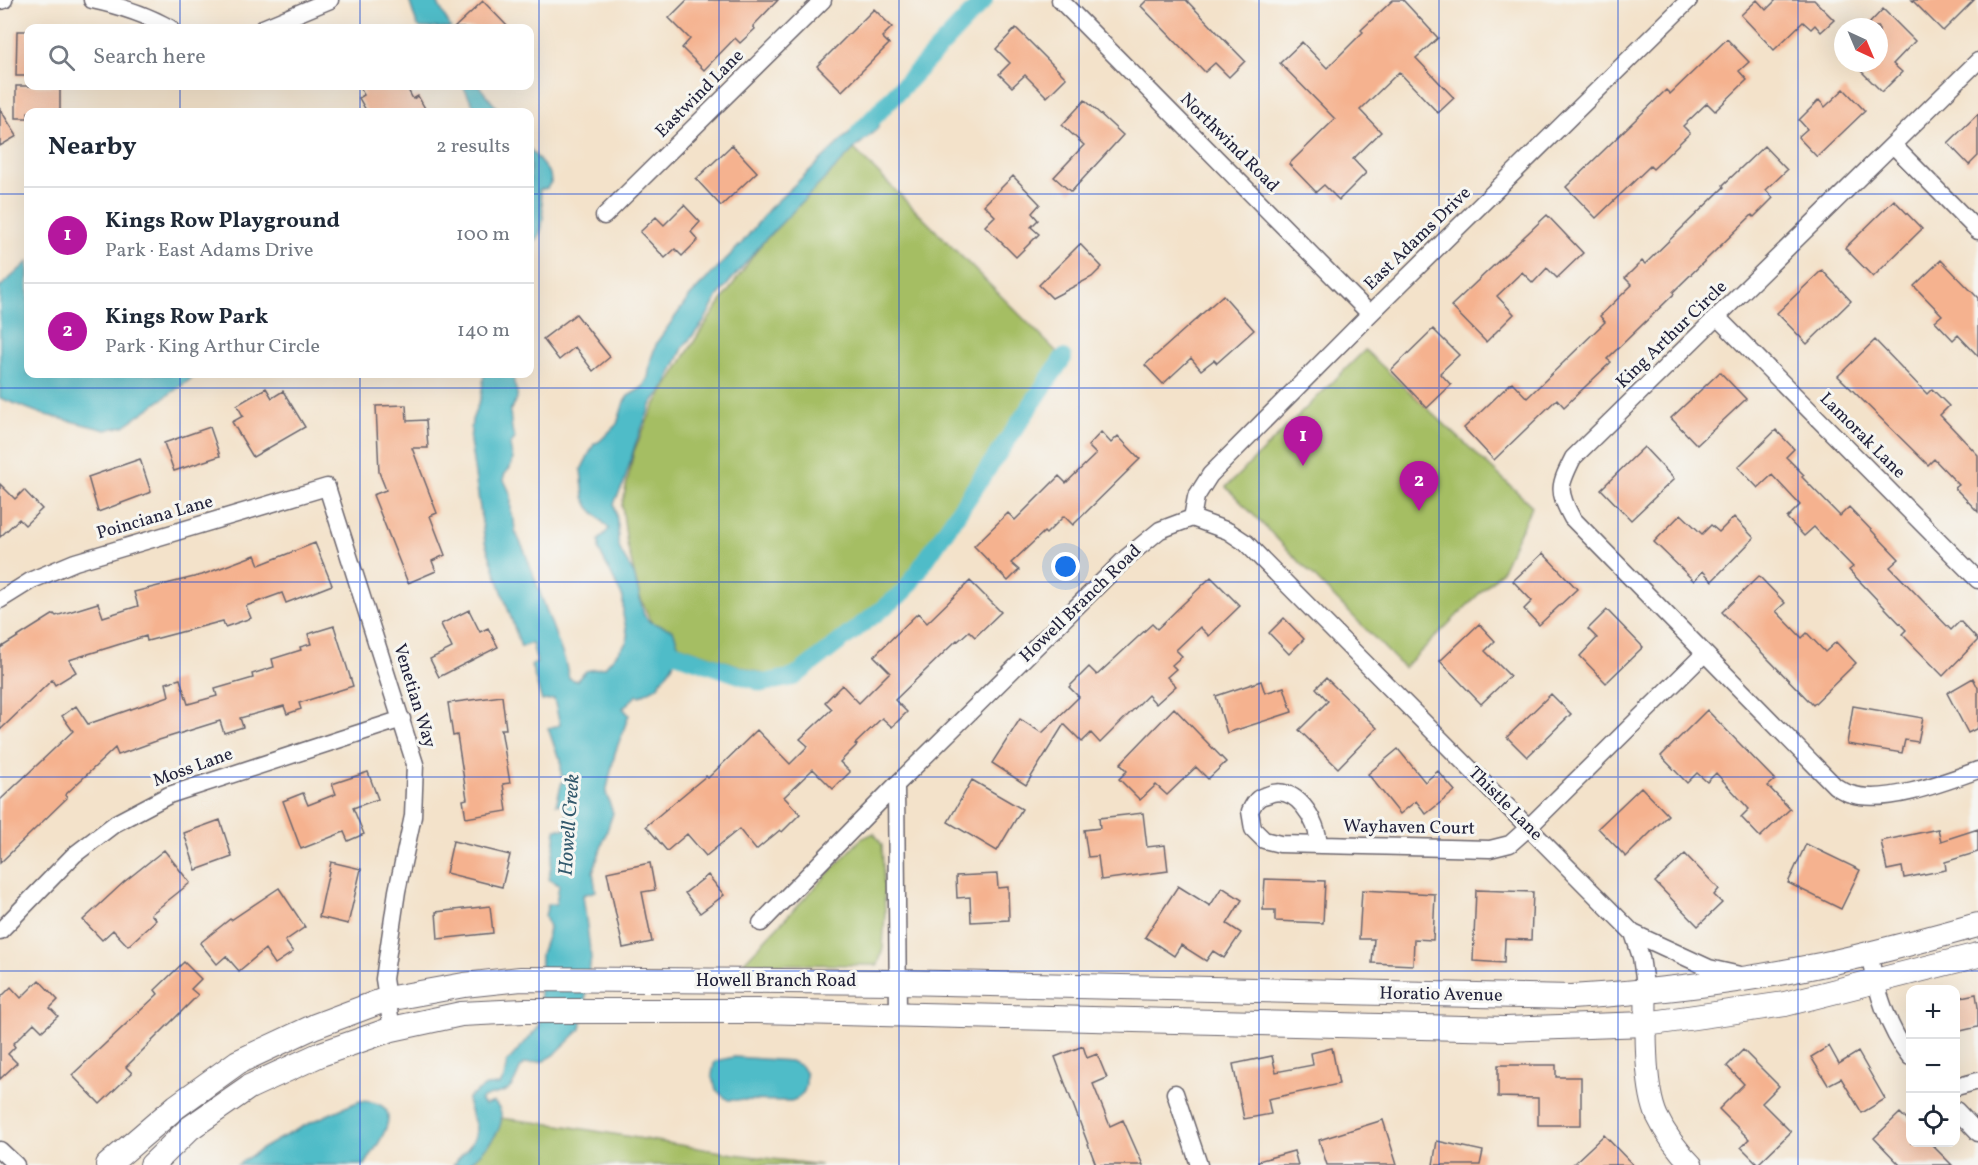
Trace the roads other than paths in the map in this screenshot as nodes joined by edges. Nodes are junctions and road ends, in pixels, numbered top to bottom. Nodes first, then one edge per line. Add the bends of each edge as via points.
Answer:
1 (92, 0) edge
2 (330, 0) edge
3 (823, 0) edge
4 (1060, 0) edge
5 (1689, 0) edge
6 (163, 24) edge
7 (273, 24) edge
8 (1978, 61) edge
9 (1893, 145) junction
10 (604, 216) dead end
11 (1978, 231) edge
12 (1370, 314) junction
13 (1718, 318) junction
14 (327, 487) joint
15 (1192, 518) junction
16 (1978, 580) edge
17 (0, 600) edge
18 (1704, 654) junction
19 (402, 719) junction
20 (1978, 770) edge
21 (896, 785) junction
22 (1528, 828) junction
23 (1319, 845) dead end
24 (761, 923) dead end
25 (1978, 925) edge
26 (0, 931) edge
27 (1633, 933) junction
28 (1869, 954) junction
29 (1978, 955) edge
30 (1751, 978) junction
31 (897, 982) junction
32 (1875, 982) junction
33 (1270, 991) junction
34 (1646, 992) junction
35 (387, 999) junction
36 (898, 1015) junction
37 (1270, 1023) junction
38 (1646, 1024) junction
39 (392, 1029) junction
40 (1906, 1050) edge
41 (1978, 1081) edge
42 (1960, 1086) edge
43 (1175, 1093) dead end
44 (1960, 1114) edge
45 (1978, 1133) edge
46 (0, 1150) edge
47 (16, 1165) edge
48 (108, 1165) edge
49 (152, 1165) edge
50 (1199, 1165) edge
51 (1692, 1165) edge

1 - 6 street via 122,7
2 - 7 street
3 - 10 street, Eastwind Lane
4 - 12 street, Northwind Road
5 - 12 street, East Adams Drive
8 - 9 street, King Arthur Circle
9 - 11 street
9 - 13 street, King Arthur Circle
12 - 15 street, East Adams Drive via 1210,475 1196,497
13 - 16 street, Lamorak Lane
13 - 18 street, King Arthur Circle via 1573,458 1564,477 1561,497 1572,518
14 - 17 street, Poinciana Lane via 75,562 32,580
14 - 19 street, Venetian Way
15 - 21 street, Howell Branch Road via 1160,530 1127,557
15 - 22 street, Thistle Lane via 1228,531 1246,543
18 - 20 street, King Arthur Circle via 1835,786 1851,794 1899,794
18 - 22 street
19 - 26 street, Moss Lane via 169,795 116,823 74,855
19 - 35 street, Venetian Way via 415,764 413,816 384,979
21 - 24 street, Howell Branch Road
21 - 31 street
22 - 23 street, Wayhaven Court via 1510,844 1490,849
22 - 27 street, Thistle Lane
25 - 28 main road, Horatio Avenue
27 - 30 street via 1709,968
27 - 34 street, Thistle Lane
28 - 30 main road, Horatio Avenue
28 - 32 street
29 - 32 main road, Horatio Avenue
30 - 34 main road, Horatio Avenue
31 - 33 main road, Horatio Avenue
31 - 35 main road, Howell Branch Road via 521,980 464,985
31 - 36 street
32 - 38 main road, Horatio Avenue via 1785,1004
32 - 40 street via 1889,1022
33 - 34 main road, Horatio Avenue via 1571,997
33 - 37 main road
34 - 38 street, Thistle Lane
35 - 39 street, Venetian Way
35 - 48 main road, Howell Branch Road via 315,1026 238,1062 177,1106
36 - 37 main road, Horatio Avenue
36 - 39 main road, Howell Branch Road via 524,1011 461,1014
37 - 38 main road, Horatio Avenue via 1506,1029
38 - 51 street, Thistle Lane via 1650,1094 1657,1117
39 - 49 main road, Howell Branch Road via 321,1054 249,1087 190,1128
41 - 42 street
43 - 50 street
44 - 45 street
46 - 47 street

